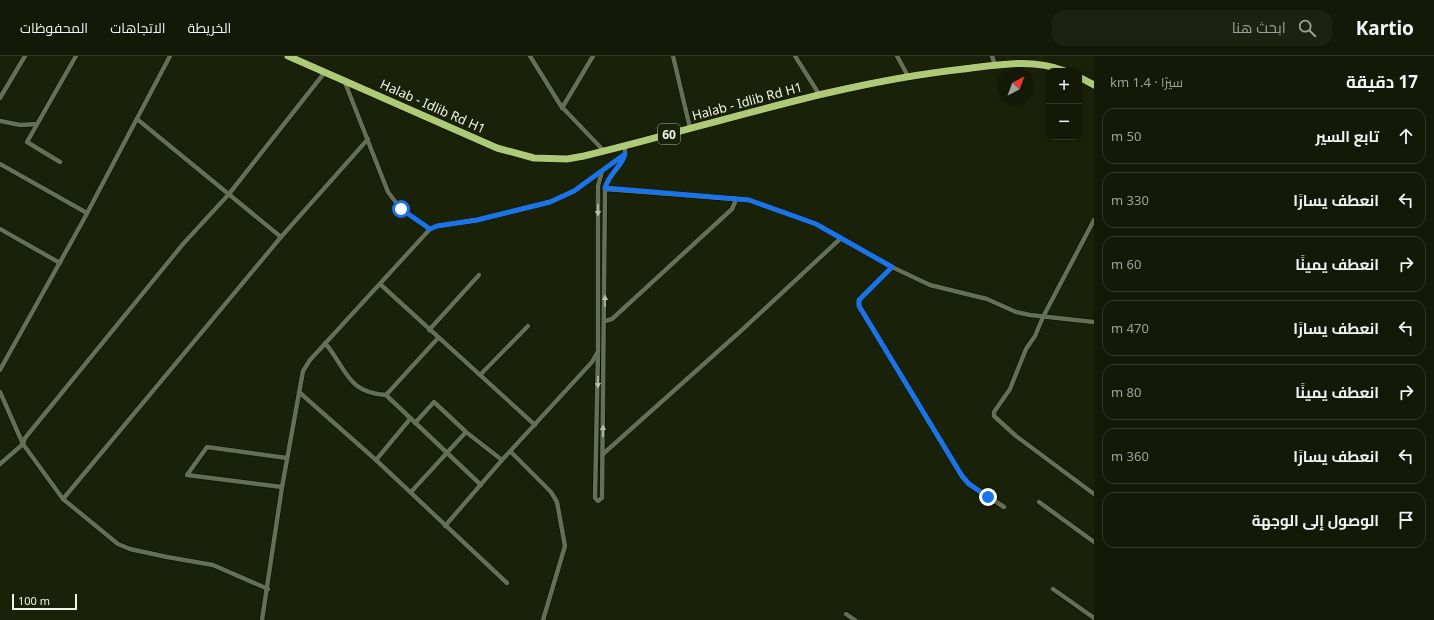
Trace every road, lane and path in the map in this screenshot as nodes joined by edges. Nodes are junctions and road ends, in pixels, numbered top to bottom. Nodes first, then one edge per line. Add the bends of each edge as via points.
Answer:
1 (25, 56) edge
2 (76, 56) edge
3 (170, 56) edge
4 (288, 56) edge
5 (530, 56) edge
6 (593, 56) edge
7 (673, 56) edge
8 (795, 56) edge
9 (897, 56) edge
10 (992, 56) edge
11 (995, 65) junction
12 (1057, 68) edge
13 (325, 72) junction
14 (908, 76) junction
15 (1082, 79) edge
16 (344, 80) junction
17 (1094, 85) edge
18 (819, 94) junction
19 (0, 98) edge
20 (562, 108) junction
21 (136, 119) junction
22 (0, 121) edge
23 (37, 124) junction
24 (690, 128) junction
25 (368, 139) junction
26 (625, 146) junction
27 (604, 151) junction
28 (625, 154) junction
29 (60, 162) dead end
30 (0, 164) edge
31 (602, 171) junction
32 (605, 188) junction
33 (229, 194) junction
34 (734, 198) junction
35 (87, 213) junction
36 (1094, 220) edge
37 (0, 229) edge
38 (430, 229) junction
39 (281, 237) junction
40 (841, 238) junction
41 (60, 263) junction
42 (892, 267) junction
43 (479, 275) dead end
44 (380, 284) junction
45 (1043, 317) junction
46 (605, 321) junction
47 (1094, 322) edge
48 (528, 326) dead end
49 (430, 330) junction
50 (438, 338) junction
51 (325, 343) junction
52 (605, 345) junction
53 (598, 352) junction
54 (0, 370) edge
55 (480, 375) junction
56 (0, 392) edge
57 (299, 392) junction
58 (386, 395) junction
59 (410, 418) junction
60 (415, 423) junction
61 (535, 425) junction
62 (466, 432) junction
63 (23, 444) junction
64 (511, 452) junction
65 (447, 453) junction
66 (603, 454) junction
67 (287, 458) junction
68 (376, 460) junction
69 (502, 460) junction
70 (0, 464) edge
71 (481, 485) junction
72 (282, 487) junction
73 (411, 492) junction
74 (1094, 494) edge
75 (63, 499) junction
76 (1039, 502) dead end
77 (1004, 507) dead end
78 (445, 526) junction
79 (1094, 542) edge
80 (507, 583) dead end
81 (268, 589) junction
82 (1053, 589) dead end
83 (846, 614) dead end
84 (1094, 618) edge
85 (262, 620) edge
86 (543, 620) edge
87 (855, 620) edge

1 - 19 street
2 - 23 street
3 - 21 street
4 - 13 highway, Halab - Idlib Rd H1 / 60
5 - 20 street
6 - 20 street
7 - 24 street
8 - 18 street
9 - 14 street
10 - 11 street
11 - 12 highway, Halab - Idlib Rd H1 / 60 via 1030,63
11 - 14 highway, Halab - Idlib Rd H1 / 60
13 - 16 highway, Halab - Idlib Rd H1 / 60
13 - 33 street
14 - 18 highway, Halab - Idlib Rd H1 / 60
15 - 17 highway
16 - 25 street
16 - 27 highway, Halab - Idlib Rd H1 / 60 via 516,154 556,160
18 - 24 highway, Halab - Idlib Rd H1 / 60
20 - 27 street
21 - 33 street
21 - 35 street
22 - 23 street via 20,125
23 - 29 street via 27,142
24 - 26 highway, Halab - Idlib Rd H1 / 60
25 - 38 street via 382,180 394,201 401,209
25 - 39 street
26 - 27 highway, Halab - Idlib Rd H1 / 60
26 - 28 street
28 - 31 street
28 - 32 street via 624,159 610,174
30 - 35 street
31 - 38 street via 574,191 550,202
31 -> 53 street via 598,186
32 - 34 street
46 -> 32 street
33 - 39 street
33 - 63 street via 183,244 25,438
34 - 40 street via 749,200 810,221
34 - 46 street via 732,209 612,319
35 - 41 street
36 - 45 street
37 - 41 street
38 - 44 street
39 - 75 street
40 - 42 street
40 - 66 street via 744,329
41 - 54 street
42 - 45 street via 930,285 987,299 1016,312
42 - 77 street via 859,300 859,306 962,476 969,484
43 - 49 street
44 - 49 street
44 - 51 street
45 - 47 street
45 - 74 street via 1021,360 1012,385 994,416 1016,436
46 - 52 street
48 - 55 street
49 - 50 street
50 - 55 street
50 - 58 street
51 - 57 street via 303,370
51 - 58 street via 356,388 366,393
52 - 53 street
66 -> 52 street
53 - 61 street
53 -> 66 street via 595,498 598,502 602,498
55 - 61 street
56 - 63 street
57 - 67 street
57 - 68 street
58 - 59 street
59 - 60 street
59 - 68 street
60 - 62 street via 434,402
60 - 65 street
61 - 64 street
62 - 65 street
62 - 69 street
63 - 70 street
63 - 75 street
64 - 69 street
64 - 86 street via 551,492 557,502 565,546
65 - 71 street
65 - 73 street
67 - 72 street
67 - 72 street via 207,447 187,475
68 - 73 street
69 - 71 street
71 - 78 street
72 - 81 street
73 - 78 street
75 - 81 street via 118,544 130,549 213,565
76 - 79 street
78 - 80 street
81 - 85 street
82 - 84 street
83 - 87 street

